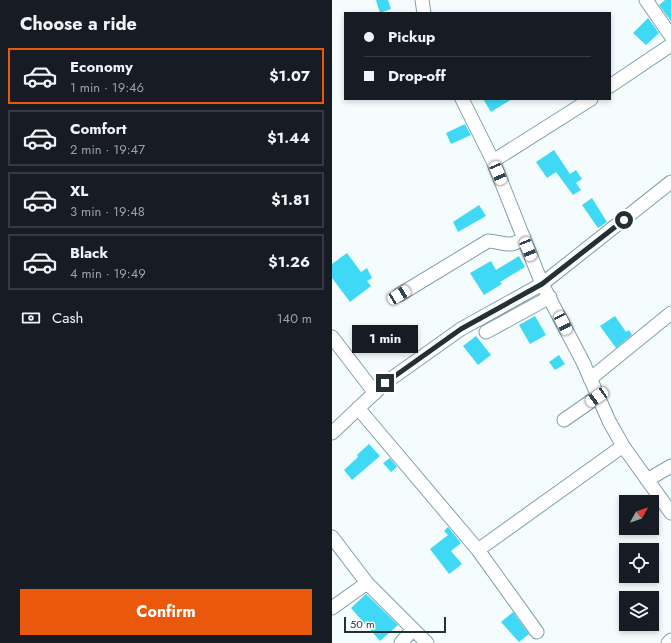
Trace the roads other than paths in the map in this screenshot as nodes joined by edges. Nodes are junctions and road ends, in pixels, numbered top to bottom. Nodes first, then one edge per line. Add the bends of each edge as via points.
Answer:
1 (422, 0) edge
2 (646, 0) edge
3 (424, 12) edge
4 (671, 36) edge
5 (671, 45) edge
6 (611, 85) edge
7 (462, 100) edge
8 (589, 100) edge
9 (493, 161) junction
10 (671, 182) edge
11 (524, 238) junction
12 (542, 284) junction
13 (399, 295) dead end
14 (550, 298) junction
15 (671, 313) edge
16 (486, 332) dead end
17 (332, 337) edge
18 (590, 379) junction
19 (375, 393) junction
20 (597, 397) junction
21 (358, 408) junction
22 (564, 420) dead end
23 (332, 433) edge
24 (623, 446) junction
25 (671, 466) edge
26 (647, 480) junction
27 (671, 513) edge
28 (332, 537) edge
29 (478, 550) junction
30 (366, 583) junction
31 (332, 608) edge
32 (413, 629) junction
33 (537, 632) dead end
34 (671, 640) edge
35 (401, 643) edge
36 (427, 643) edge
37 (668, 643) edge

1 - 3 street
2 - 4 street
5 - 6 street
7 - 9 street
8 - 9 street
9 - 11 street
10 - 12 street
11 - 12 street
11 - 13 street via 515,244 505,245 488,241
12 - 14 street
12 - 19 street via 461,329 385,383
14 - 16 street
14 - 18 street
15 - 18 street
17 - 19 street
18 - 20 street
19 - 21 street
20 - 22 street
20 - 24 street
21 - 23 street
21 - 29 street
24 - 26 street
24 - 29 street
25 - 26 street
26 - 27 street
28 - 30 street
29 - 33 street
30 - 31 street
30 - 32 street
32 - 35 street
32 - 36 street
34 - 37 street

